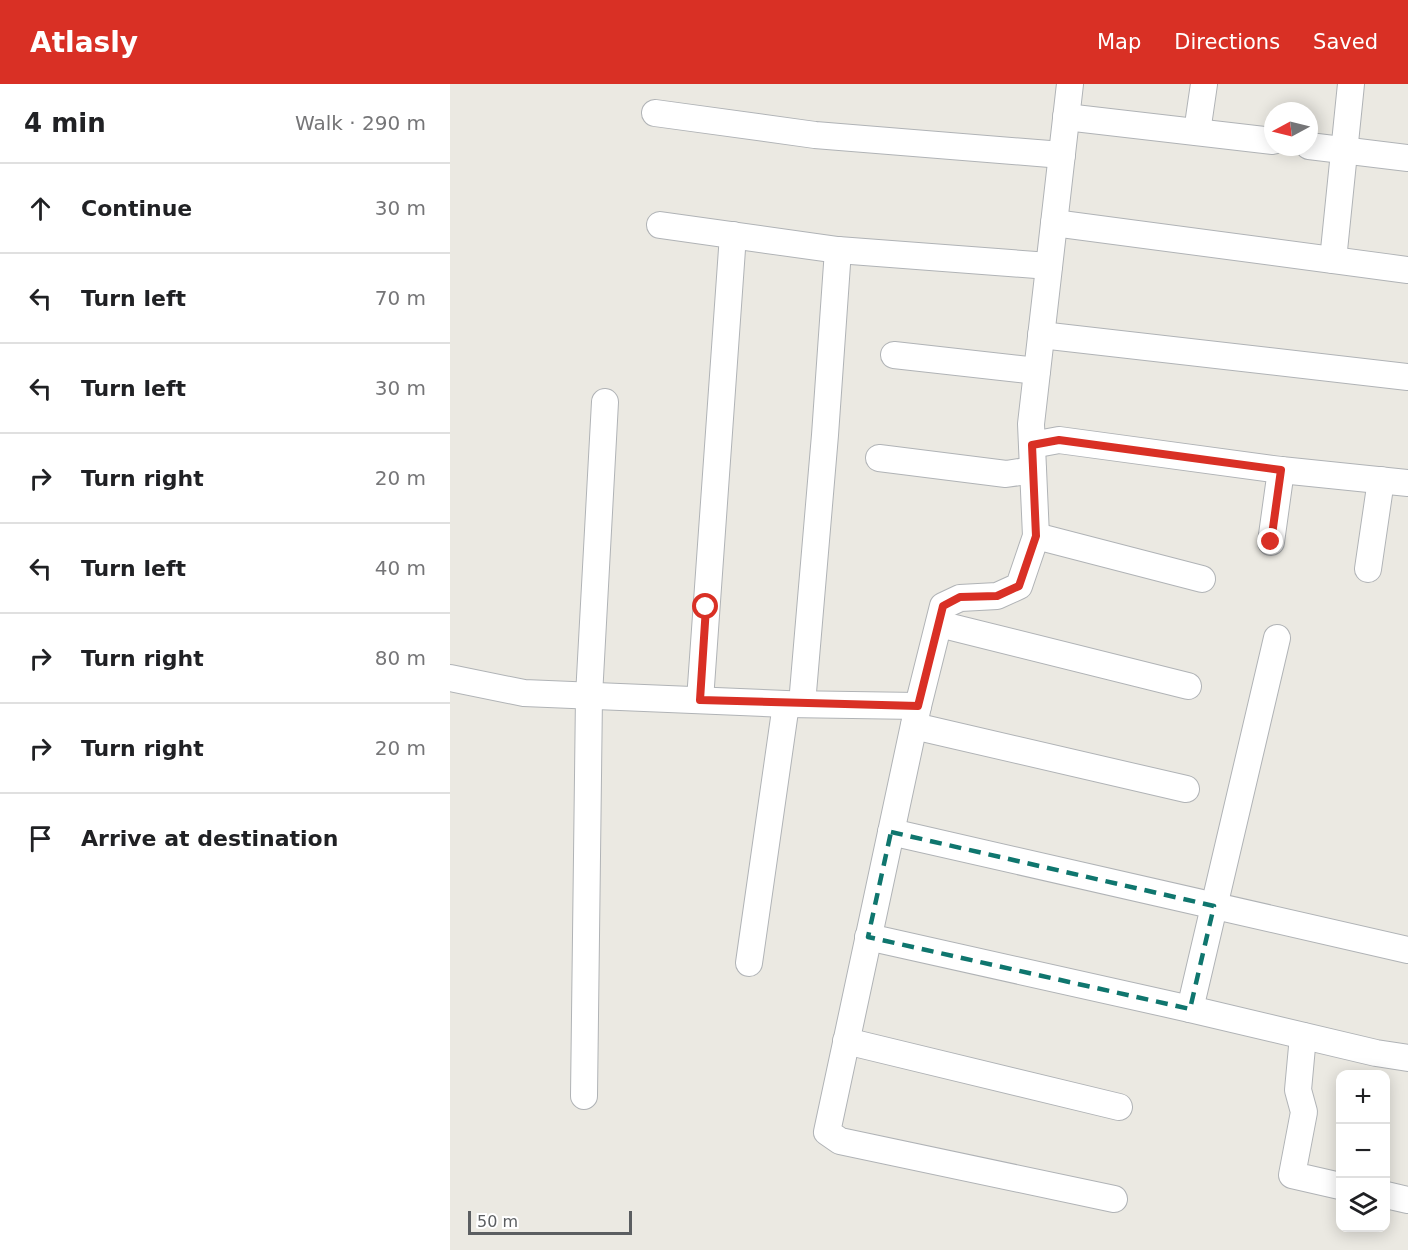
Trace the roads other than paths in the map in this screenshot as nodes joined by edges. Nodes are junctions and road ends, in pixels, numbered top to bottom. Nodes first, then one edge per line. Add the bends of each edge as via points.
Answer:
1 (1070, 84) edge
2 (1203, 84) edge
3 (1351, 84) edge
4 (655, 113) dead end
5 (1066, 117) junction
6 (1197, 132) junction
7 (1264, 140) edge
8 (1318, 147) edge
9 (1344, 150) junction
10 (1062, 155) junction
11 (1408, 158) edge
12 (1054, 223) junction
13 (660, 225) dead end
14 (733, 235) junction
15 (838, 250) junction
16 (1333, 260) junction
17 (1049, 266) junction
18 (1408, 270) edge
19 (1041, 335) junction
20 (894, 355) dead end
21 (1037, 371) junction
22 (1408, 377) edge
23 (605, 402) dead end
24 (879, 458) dead end
25 (1033, 458) junction
26 (1281, 470) junction
27 (1381, 480) junction
28 (1408, 483) edge
29 (1036, 536) junction
30 (1271, 542) dead end
31 (1368, 569) dead end
32 (1202, 579) dead end
33 (939, 624) junction
34 (1276, 638) dead end
35 (450, 678) edge
36 (1188, 686) dead end
37 (589, 696) junction
38 (700, 700) junction
39 (794, 704) junction
40 (916, 716) junction
41 (1186, 789) dead end
42 (891, 832) junction
43 (1214, 906) junction
44 (868, 937) junction
45 (1408, 950) edge
46 (749, 963) dead end
47 (1190, 1009) junction
48 (1303, 1036) junction
49 (846, 1041) junction
50 (1408, 1058) edge
51 (584, 1095) dead end
52 (1119, 1107) dead end
53 (1336, 1185) edge
54 (1390, 1196) edge
55 (1114, 1199) dead end
56 (1408, 1200) edge

1 - 5 street
2 - 6 street
3 - 9 street
4 - 10 street via 815,135
5 - 6 street
5 - 10 street
6 - 7 street
8 - 9 street
9 - 11 street
9 - 16 street
10 - 12 street
12 - 16 street
12 - 17 street
13 - 14 street
14 - 15 street
14 - 38 street
15 - 17 street
15 - 39 street via 825,435
16 - 18 street
17 - 19 street
19 - 21 street
19 - 22 street
20 - 21 street
21 - 25 street via 1031,424
23 - 37 street
24 - 25 street via 1006,474
25 - 26 street via 1059,440
25 - 29 street
26 - 27 street
26 - 30 street
27 - 28 street
27 - 31 street
29 - 32 street
29 - 33 street via 1019,586 997,596 960,597 943,606
33 - 36 street
33 - 40 street
34 - 43 street
35 - 37 street via 524,693
37 - 38 street
37 - 51 street
38 - 39 street
39 - 40 street
39 - 46 street
40 - 41 street
40 - 42 street
42 - 43 street
42 - 44 street
43 - 45 street
43 - 47 street
44 - 47 street
44 - 49 street
47 - 48 street
48 - 50 street
48 - 53 street via 1298,1090 1304,1112 1292,1175
49 - 52 street
49 - 55 street via 827,1132 840,1141
54 - 56 street

